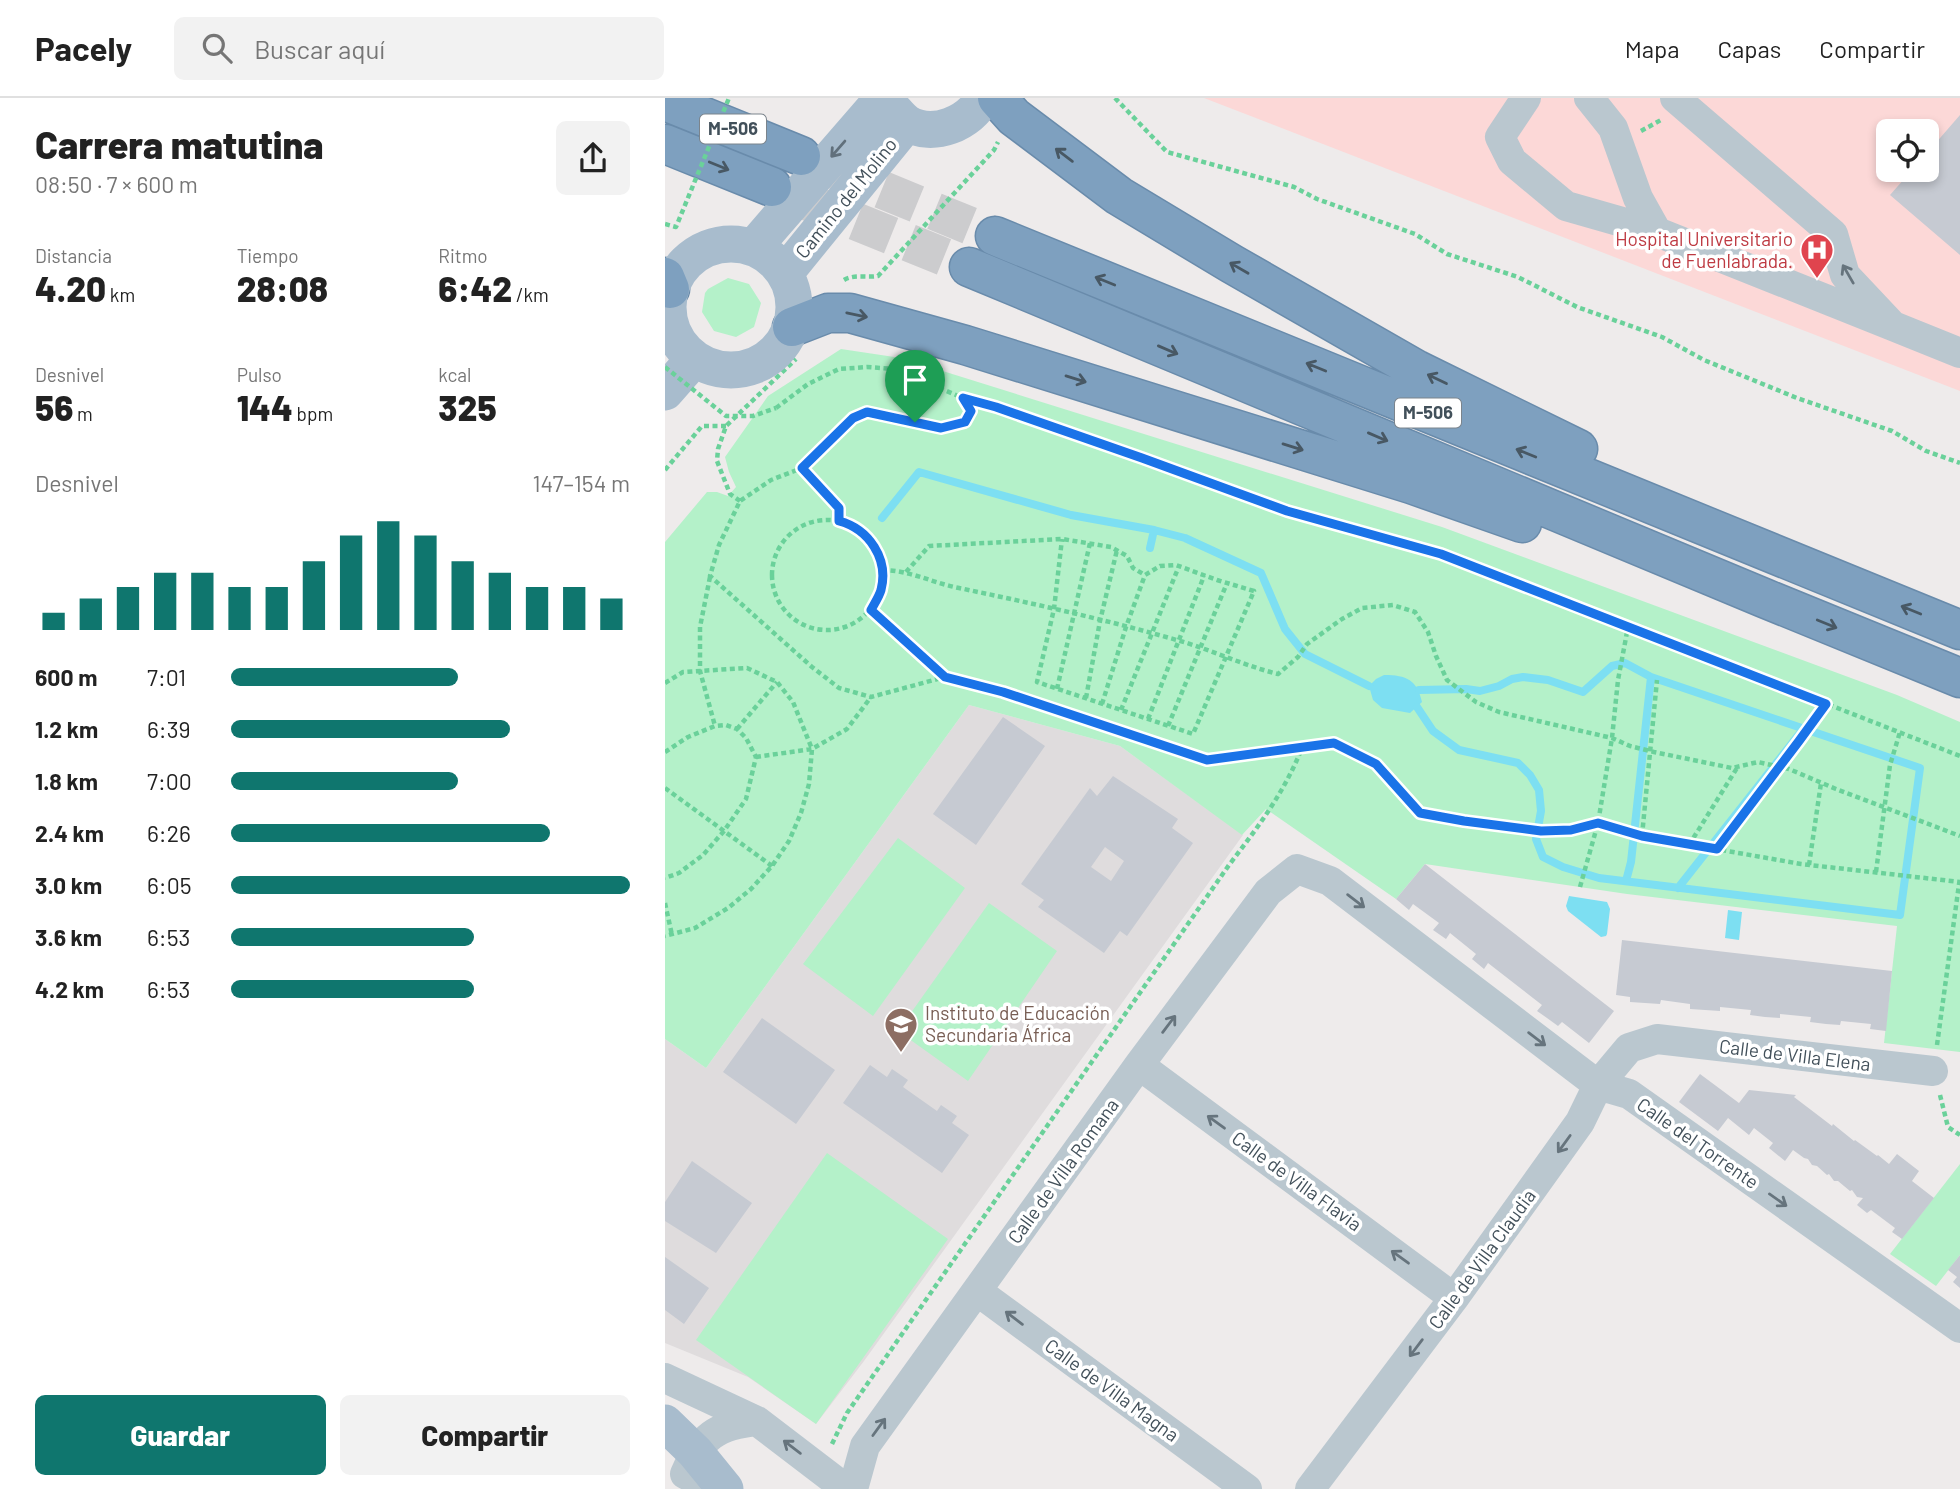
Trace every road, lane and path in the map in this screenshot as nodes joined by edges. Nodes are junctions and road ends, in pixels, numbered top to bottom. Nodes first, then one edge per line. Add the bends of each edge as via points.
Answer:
1 (729, 98) edge
2 (983, 98) edge
3 (997, 98) edge
4 (1115, 98) edge
5 (1526, 98) edge
6 (1589, 98) edge
7 (665, 101) edge
8 (1678, 101) edge
9 (895, 110) edge
10 (1618, 142) junction
11 (665, 144) edge
12 (801, 156) tunnel mouth
13 (772, 187) tunnel mouth
14 (665, 224) edge
15 (1657, 232) junction
16 (995, 236) tunnel mouth
17 (753, 248) junction
18 (969, 267) tunnel mouth
19 (785, 273) junction
20 (668, 283) edge
21 (1893, 326) junction
22 (792, 327) junction
23 (1960, 353) edge
24 (679, 363) edge
25 (665, 392) edge
26 (963, 398) junction
27 (726, 426) dead end
28 (1960, 463) edge
29 (802, 468) junction
30 (665, 470) edge
31 (720, 472) dead end
32 (740, 501) junction
33 (839, 521) junction
34 (1062, 539) junction
35 (1090, 544) junction
36 (1117, 550) junction
37 (1179, 566) junction
38 (883, 570) junction
39 (907, 572) junction
40 (1145, 575) junction
41 (710, 576) junction
42 (1204, 576) junction
43 (1227, 583) junction
44 (1862, 590) junction
45 (1764, 598) junction
46 (1054, 609) junction
47 (871, 610) junction
48 (1074, 614) junction
49 (1100, 621) junction
50 (1628, 626) junction
51 (1126, 627) junction
52 (1960, 630) edge
53 (1152, 634) junction
54 (1178, 641) junction
55 (1199, 648) junction
56 (1226, 657) junction
57 (700, 671) junction
58 (945, 677) junction
59 (1960, 678) edge
60 (1657, 680) dead end
61 (776, 682) junction
62 (665, 683) edge
63 (1057, 688) junction
64 (871, 697) junction
65 (1086, 698) junction
66 (1102, 704) junction
67 (1826, 704) junction
68 (1121, 710) junction
69 (1147, 719) junction
70 (715, 726) junction
71 (1168, 726) junction
72 (737, 729) junction
73 (1900, 732) junction
74 (1612, 738) junction
75 (1302, 748) junction
76 (812, 749) junction
77 (1649, 750) junction
78 (665, 752) edge
79 (1960, 756) edge
80 (756, 757) junction
81 (1780, 766) junction
82 (1737, 767) junction
83 (1821, 783) junction
84 (665, 788) edge
85 (1883, 807) junction
86 (1598, 823) junction
87 (724, 831) junction
88 (1637, 835) junction
89 (1960, 836) edge
90 (1689, 845) junction
91 (1717, 849) junction
92 (1809, 865) junction
93 (772, 866) junction
94 (1297, 869) joint
95 (1876, 872) junction
96 (665, 878) edge
97 (1960, 880) edge
98 (1580, 887) dead end
99 (665, 904) edge
100 (672, 935) junction
101 (665, 936) edge
102 (1657, 1040) joint
103 (1139, 1065) junction
104 (1933, 1071) junction
105 (1598, 1085) junction
106 (1960, 1135) edge
107 (977, 1291) junction
108 (1454, 1298) junction
109 (1960, 1328) edge
110 (665, 1378) edge
111 (757, 1421) junction
112 (665, 1423) edge
113 (690, 1472) edge
114 (836, 1481) edge
115 (725, 1489) edge
116 (853, 1489) edge
117 (1247, 1489) edge
118 (1310, 1489) edge

1 - 14 path, bridge via 676,227
2 - 9 main road via 964,120 946,128 926,129
44 -> 3 highway via 1405,363 1119,196 1013,117
4 - 28 path via 1167,152 1294,187 1415,233 1447,254 1518,277 1577,307 1661,337 1703,360 1797,398 1892,431 1926,451
5 - 15 street via 1500,137 1512,161 1566,206
6 - 10 street via 1613,128
7 - 12 highway, M-506
8 - 10 path via 1657,123
21 -> 8 street via 1845,275 1833,233
9 -> 17 main road, Camino del Molino
9 - 19 main road, Camino del Molino
10 - 15 street
11 -> 13 highway, M-506
15 - 21 street
44 -> 16 highway, M-506
17 - 19 main road via 771,257
17 - 20 main road via 733,244 712,247 694,256
18 -> 45 highway, M-506
19 - 22 main road via 793,290
20 - 24 main road via 668,309 680,345
21 - 23 street
22 - 24 main road via 781,348 762,363 740,371
22 -> 45 highway via 828,313 850,313 965,345 1411,484 1745,605
24 - 25 main road
24 - 26 path, bridge via 726,416 753,416 776,408 808,384 839,369 895,369
26 - 29 path via 971,411 965,422 941,428 867,412 853,418
26 - 50 path via 1287,511 1441,554
27 - 30 path via 702,426
29 - 32 path via 771,480
29 - 33 path via 839,508
31 - 32 path via 730,494
32 - 41 path
33 - 38 path via 866,536 878,552
33 - 47 path via 811,521 792,531 777,550 771,569 772,590 787,615 803,626 823,631 857,623
34 - 35 path
34 - 39 path via 929,546
34 - 46 path
35 - 36 path
35 - 48 path
36 - 40 path
36 - 49 path
37 - 40 path via 1160,566
37 - 42 path
37 - 53 path
38 - 39 path
38 - 47 path via 881,591
39 - 46 path via 936,584
40 - 51 path
41 - 57 path via 700,627
41 - 64 path via 839,688
42 - 43 path
42 - 54 path
43 - 55 path
43 - 56 path via 1254,591
52 -> 44 highway, M-506
45 -> 59 highway, M-506
46 - 48 path
46 - 63 path via 1037,682
47 - 58 path
48 - 49 path
48 - 63 path
49 - 51 path
49 - 65 path
50 - 67 path
50 - 74 path
51 - 53 path
51 - 66 path
53 - 54 path
53 - 68 path
54 - 55 path
54 - 69 path
55 - 56 path
55 - 71 path
56 - 71 path via 1193,734
56 - 74 path via 1278,674 1307,644 1342,619 1362,608 1393,605 1415,612 1447,680 1476,702 1499,712
57 - 61 path via 747,668
57 - 62 path via 683,672
57 - 70 path
58 - 64 path
58 - 75 path via 1207,760
60 - 77 path
61 - 72 path
61 - 76 path via 793,702
63 - 65 path
64 - 76 path via 848,729
65 - 66 path
66 - 68 path
67 - 73 path
67 - 81 path
68 - 69 path
69 - 71 path
70 - 72 path
70 - 78 path
72 - 80 path
73 - 79 path
73 - 85 path
74 - 77 path
74 - 86 path
75 - 86 path via 1334,743 1376,764 1420,813 1539,831
75 - 114 path via 1262,822 848,1413 832,1441
76 - 80 path
76 - 93 path via 801,813
77 - 82 path
77 - 88 path
80 - 87 path via 746,799
81 - 82 path via 1758,762
81 - 83 path
81 - 91 path
82 - 90 path
83 - 85 path
83 - 92 path
84 - 87 path
85 - 89 path
85 - 95 path
86 - 88 path
86 - 98 path
87 - 93 path
87 - 96 path via 703,855
88 - 90 path
90 - 91 path
91 - 92 path
92 - 95 path
93 - 100 path via 728,908 695,928
103 -> 94 street, Calle de Villa Romana via 1268,892
94 -> 105 street, Calle del Torrente via 1330,881
95 - 97 path
97 - 104 path
99 - 100 path
100 - 101 path
102 - 104 street, Calle de Villa Elena
102 - 105 street, Calle de Villa Claudia via 1629,1048
103 - 107 street, Calle de Villa Romana
108 -> 103 street, Calle de Villa Flavia
104 - 106 path via 1948,1127
105 -> 108 street, Calle de Villa Claudia via 1580,1122
105 -> 109 street, Calle del Torrente via 1629,1094
116 -> 107 street, Calle de Villa Romana via 865,1446
117 -> 107 street, Calle de Villa Magna
108 -> 118 street, Calle de Villa Claudia
110 - 111 street
111 - 113 street via 738,1423 709,1437
114 -> 111 street
112 - 113 main road
113 - 115 main road

